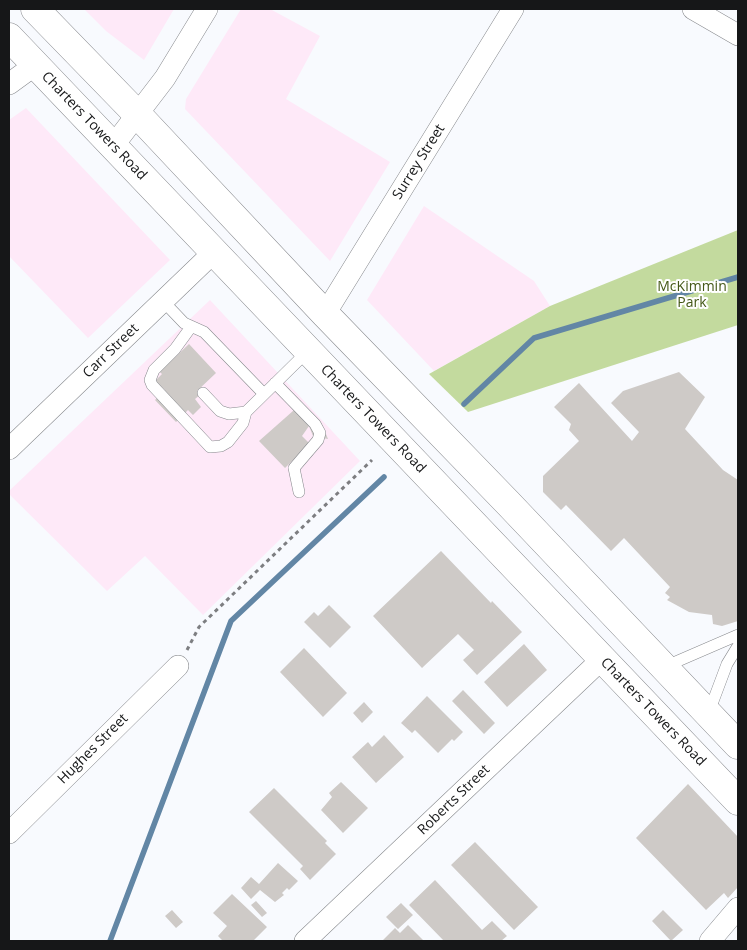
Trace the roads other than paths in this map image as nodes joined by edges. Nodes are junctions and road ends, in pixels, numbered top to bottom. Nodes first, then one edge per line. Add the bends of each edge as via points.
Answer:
1 (35, 9) edge
2 (207, 9) edge
3 (513, 9) edge
4 (694, 9) edge
5 (738, 36) edge
6 (9, 37) edge
7 (34, 65) junction
8 (9, 84) edge
9 (138, 115) junction
10 (113, 146) junction
11 (214, 252) junction
12 (163, 301) junction
13 (325, 314) junction
14 (191, 327) junction
15 (308, 351) junction
16 (275, 383) junction
17 (203, 393) dead end
18 (264, 394) junction
19 (246, 412) junction
20 (9, 449) edge
21 (299, 492) dead end
22 (738, 636) edge
23 (738, 646) edge
24 (602, 659) junction
25 (178, 666) road end
26 (664, 667) junction
27 (708, 713) junction
28 (738, 745) edge
29 (738, 801) edge
30 (9, 833) edge
31 (738, 908) edge
32 (305, 941) edge
33 (710, 941) edge

1 - 9 main road
2 - 9 street
3 - 13 street, Surrey Street
4 - 5 street
6 - 7 main road, Charters Towers Road
7 - 8 street
7 - 10 main road, Charters Towers Road
9 - 10 street
9 - 13 main road
10 - 11 main road, Charters Towers Road
11 - 12 street, Carr Street
11 - 15 main road, Charters Towers Road
12 - 14 lane
12 - 20 street, Carr Street
13 - 26 main road
14 - 18 lane via 204,332
14 - 19 lane via 176,349 154,370 150,380 152,385 210,447 228,442 243,424
15 - 16 lane
15 - 24 main road, Charters Towers Road
16 - 18 lane
16 - 21 lane via 320,433 318,440 294,468
17 - 19 lane via 220,412
18 - 19 lane
22 - 26 lane
23 - 27 lane via 727,664
24 - 29 main road, Charters Towers Road
24 - 32 street, Roberts Street
25 - 30 street, Hughes Street
26 - 27 main road
27 - 28 main road
31 - 33 street

